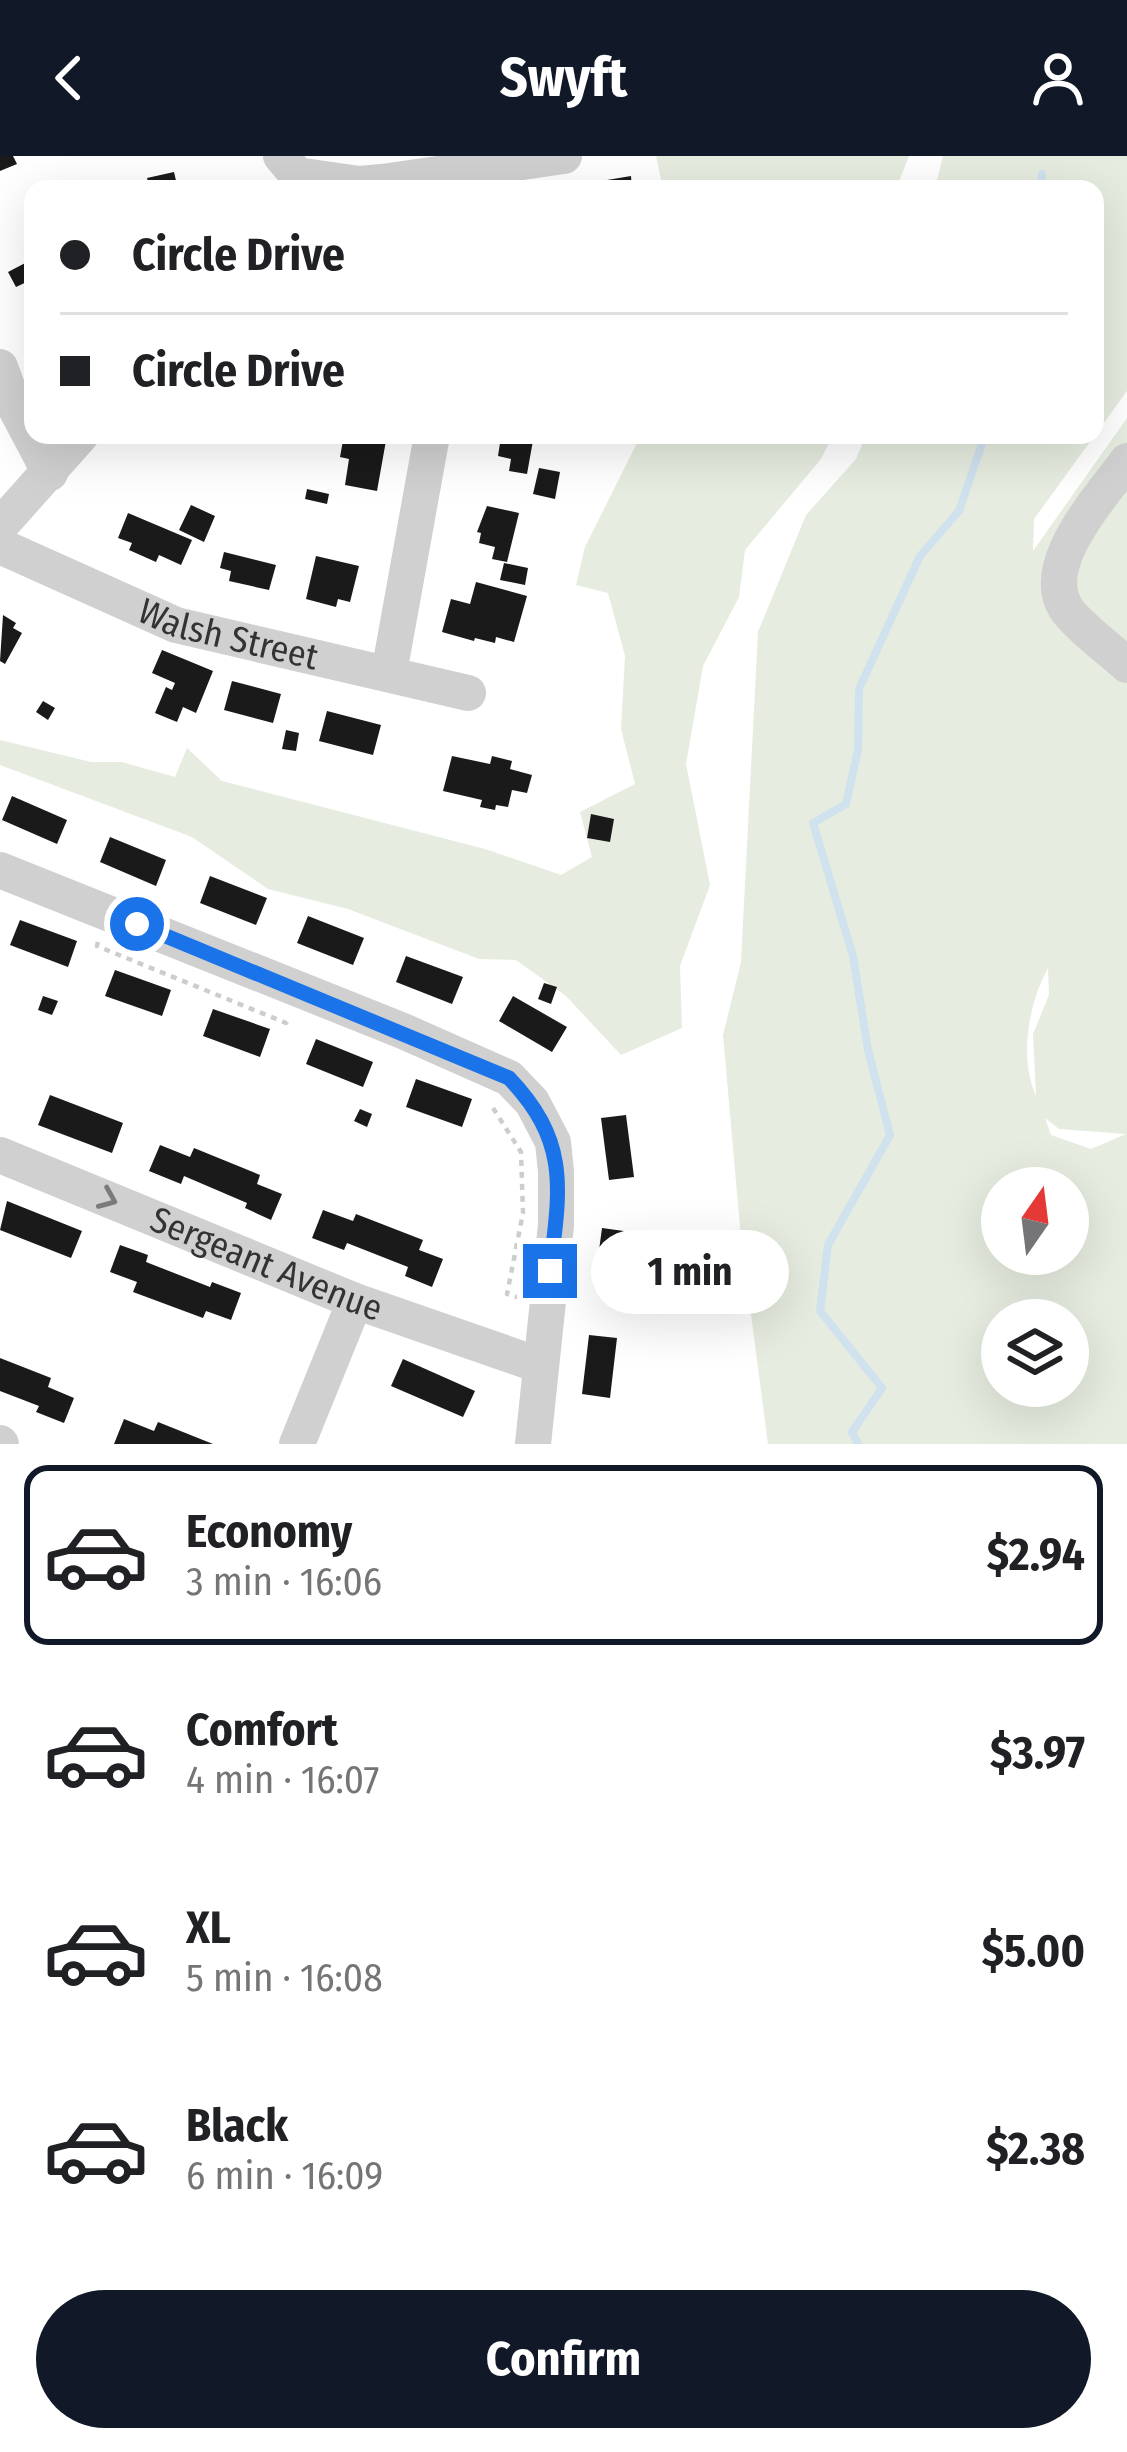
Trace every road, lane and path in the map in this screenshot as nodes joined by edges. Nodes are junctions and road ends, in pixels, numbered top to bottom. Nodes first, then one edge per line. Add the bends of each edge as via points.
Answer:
1 (564, 156) edge
2 (295, 169) edge
3 (342, 180) edge
4 (396, 180) edge
5 (0, 367) edge
6 (24, 424) edge
7 (35, 444) edge
8 (73, 444) edge
9 (430, 444) edge
10 (1127, 460) edge
11 (50, 472) junction
12 (0, 526) edge
13 (0, 546) edge
14 (1127, 665) edge
15 (389, 673) junction
16 (468, 693) dead end
17 (0, 870) edge
18 (102, 932) dead end
19 (295, 1008) dead end
20 (492, 1106) dead end
21 (0, 1155) edge
22 (525, 1299) dead end
23 (355, 1301) junction
24 (539, 1365) junction
25 (297, 1444) edge
26 (533, 1444) edge

1 - 4 street
2 - 3 street
5 - 6 street
7 - 11 street
8 - 11 street
9 - 15 street
10 - 14 street via 1069,543 1059,573 1070,614
11 - 12 street
13 - 15 street, Walsh Street via 176,626
15 - 16 street, Walsh Street
17 - 24 street via 509,1078 553,1142 556,1225
18 - 19 path via 97,946 286,1023
20 - 22 path via 521,1152 523,1213 507,1294
21 -> 23 street, Sergeant Avenue
23 - 24 street, Sergeant Avenue
23 - 25 street
24 - 26 street

